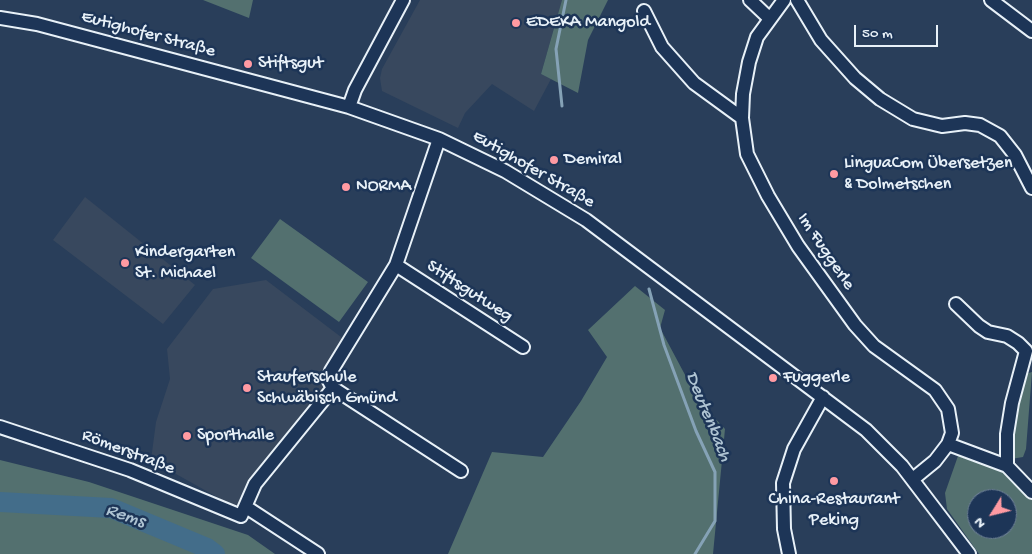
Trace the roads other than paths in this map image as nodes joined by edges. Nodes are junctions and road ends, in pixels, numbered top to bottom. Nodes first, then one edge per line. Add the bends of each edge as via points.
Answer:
1 (403, 0) edge
2 (750, 0) edge
3 (784, 0) edge
4 (797, 0) edge
5 (991, 0) edge
6 (644, 11) dead end
7 (0, 18) edge
8 (769, 18) junction
9 (1032, 31) edge
10 (349, 107) junction
11 (742, 118) junction
12 (439, 139) junction
13 (1032, 188) edge
14 (396, 265) junction
15 (956, 304) dead end
16 (523, 348) dead end
17 (333, 388) junction
18 (823, 397) junction
19 (0, 427) edge
20 (948, 444) junction
21 (1007, 466) junction
22 (461, 471) dead end
23 (913, 479) junction
24 (1032, 492) edge
25 (244, 511) junction
26 (318, 554) edge
27 (789, 554) edge
28 (969, 554) edge

1 - 10 street
2 - 8 street
3 - 8 street, Im Fuggerle
4 - 13 street via 821,40 855,78 880,99 913,119 942,126 980,125 1000,136 1016,155
5 - 9 street
6 - 11 street via 662,46 694,83
7 - 10 street, Eutighofer Straße via 37,24
8 - 11 street, Im Fuggerle via 757,37 749,62
10 - 12 street, Eutighofer Straße
11 - 20 street, Im Fuggerle via 747,154 798,246 874,346 943,399 952,420
12 - 14 street
12 - 18 street, Eutighofer Straße via 556,200
14 - 16 street, Stiftsgutweg
14 - 17 street via 330,371 328,379
15 - 21 street via 979,326 988,332 1007,336 1026,351 1012,403 1007,434
17 - 22 street
17 - 25 street via 255,484
18 - 23 street, Eutighofer Straße via 866,430
18 - 27 street via 794,449 783,483 784,529
19 - 25 street, Römerstraße
20 - 21 street
20 - 23 street via 935,461
21 - 24 street
23 - 28 street, Eutighofer Straße
25 - 26 street, Römerstraße

